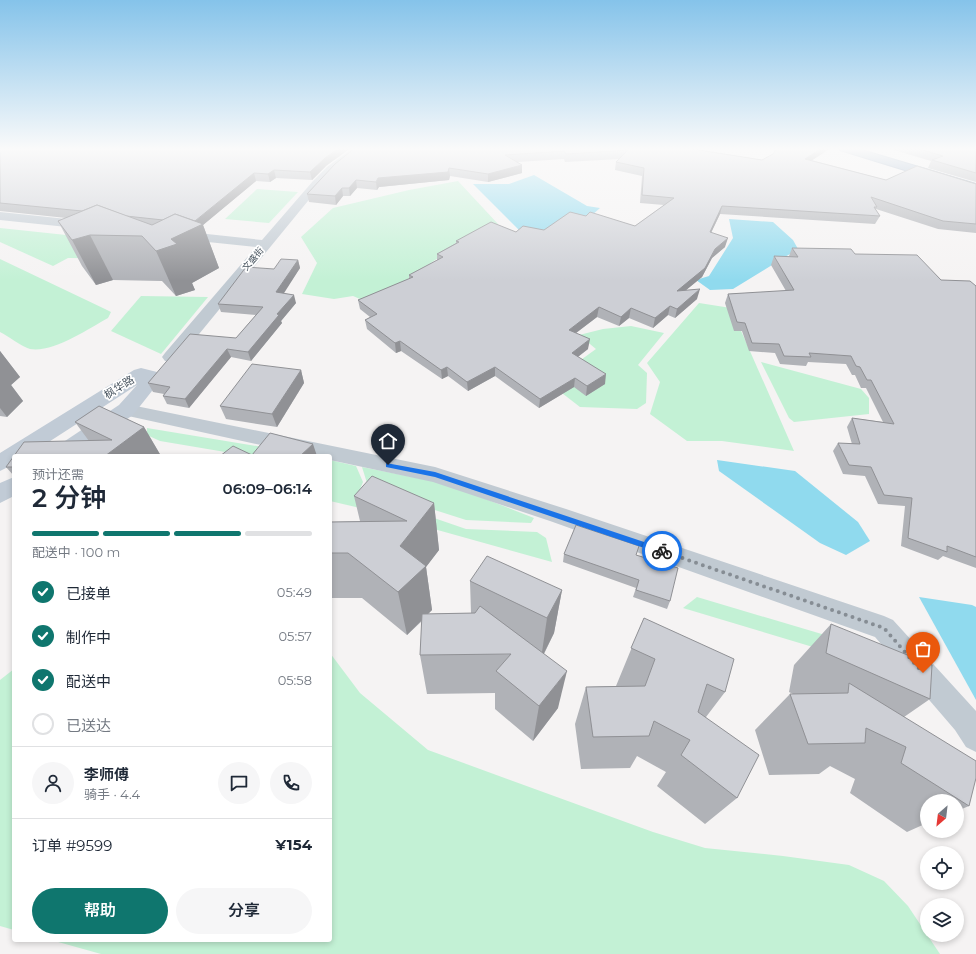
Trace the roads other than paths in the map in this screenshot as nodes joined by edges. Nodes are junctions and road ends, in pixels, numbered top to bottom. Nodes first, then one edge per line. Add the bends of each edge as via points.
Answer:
1 (310, 193) edge
2 (0, 216) edge
3 (95, 226) edge
4 (166, 234) edge
5 (266, 244) junction
6 (154, 377) junction
7 (126, 410) junction
8 (14, 454) edge
9 (61, 454) edge
10 (12, 455) edge
11 (0, 463) edge
12 (12, 486) edge
13 (0, 494) edge
14 (976, 737) edge

1 - 5 street, 文盛街
2 - 3 street
4 - 5 street
5 - 6 street, 文盛街
6 - 7 street, 枫华路
6 - 8 street, 枫华路 via 140,374
7 - 9 street, 枫华路
7 - 14 street via 435,475 884,628 965,720
10 - 11 street, 枫华路
12 - 13 street

